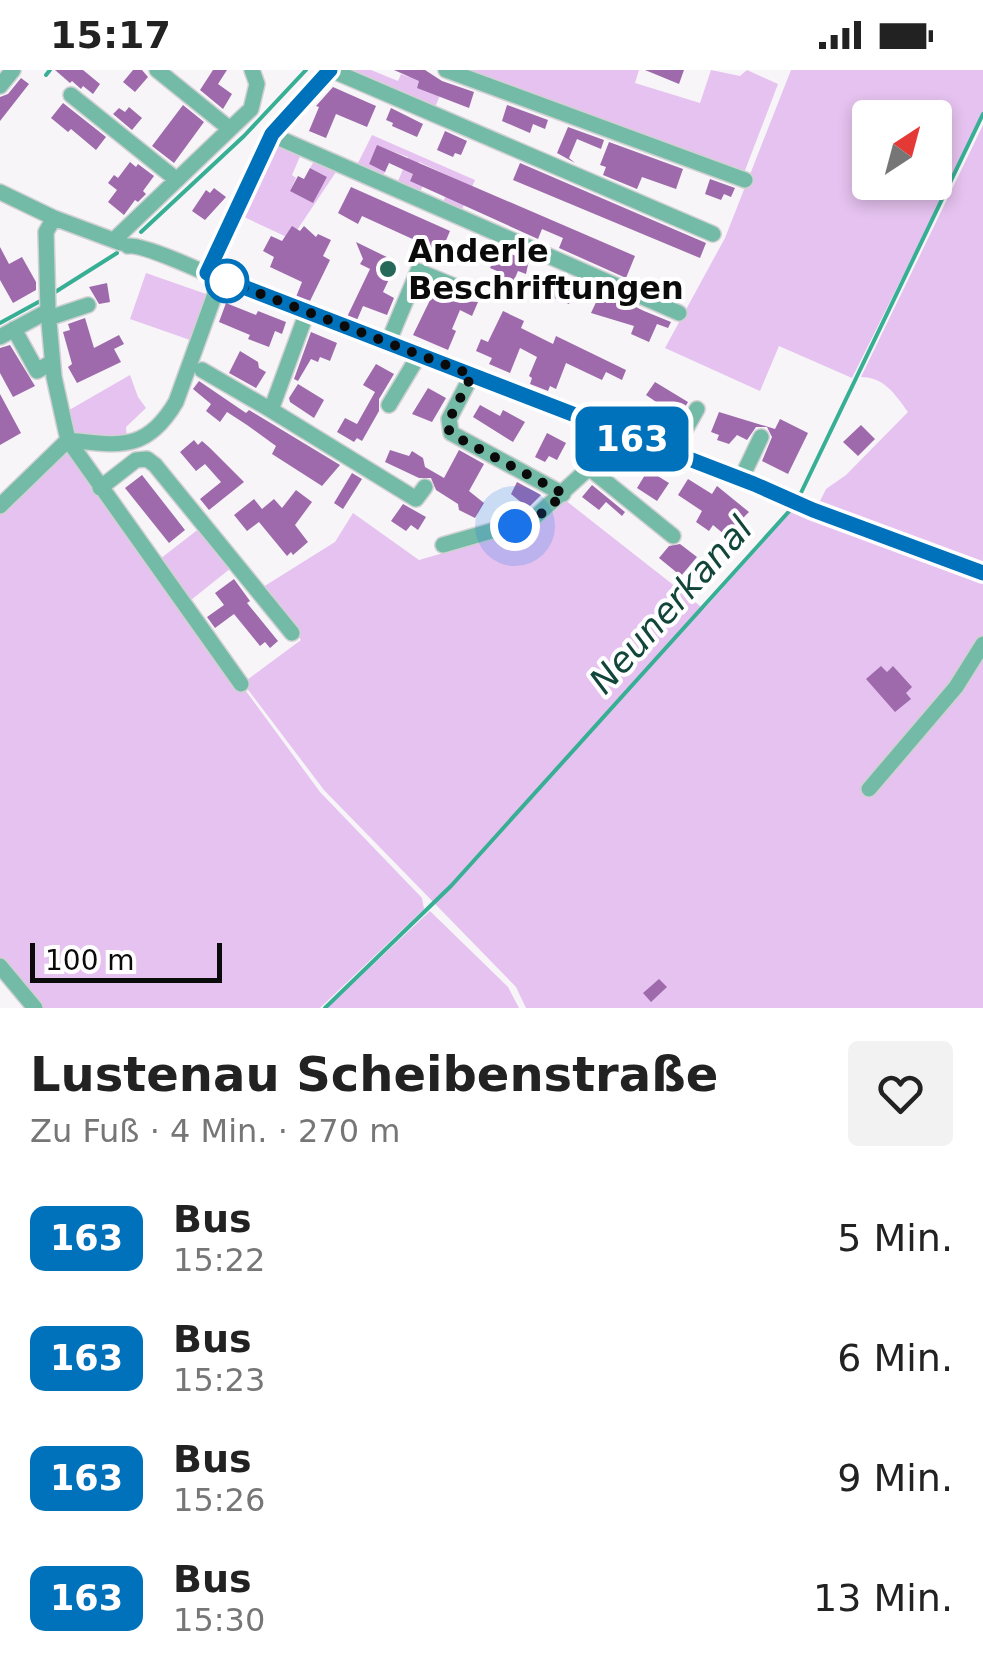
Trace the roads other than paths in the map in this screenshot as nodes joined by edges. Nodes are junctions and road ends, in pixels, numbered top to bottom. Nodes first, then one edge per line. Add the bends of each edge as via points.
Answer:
1 (13, 70) edge
2 (157, 70) edge
3 (252, 70) edge
4 (330, 70) edge
5 (446, 70) edge
6 (0, 86) edge
7 (71, 96) dead end
8 (230, 129) junction
9 (272, 134) junction
10 (177, 180) junction
11 (744, 180) dead end
12 (0, 192) edge
13 (54, 218) junction
14 (714, 234) dead end
15 (121, 243) junction
16 (213, 276) junction
17 (466, 290) dead end
18 (88, 305) dead end
19 (49, 311) junction
20 (307, 312) junction
21 (679, 312) dead end
22 (7, 333) edge
23 (388, 343) junction
24 (420, 355) junction
25 (52, 362) junction
26 (202, 370) dead end
27 (472, 375) junction
28 (389, 405) dead end
29 (271, 410) junction
30 (696, 410) dead end
31 (616, 433) junction
32 (761, 437) dead end
33 (68, 440) junction
34 (672, 454) junction
35 (590, 468) junction
36 (741, 479) junction
37 (100, 488) junction
38 (425, 488) dead end
39 (564, 494) junction
40 (3, 496) edge
41 (673, 536) dead end
42 (443, 545) dead end
43 (983, 572) edge
44 (292, 633) dead end
45 (983, 644) edge
46 (241, 684) dead end
47 (869, 789) dead end
48 (0, 966) edge
49 (35, 1008) edge

1 - 6 street
2 - 8 street
3 - 8 street via 256,99
4 - 9 street
4 - 14 street
5 - 11 street
7 - 10 street
8 - 10 street
9 - 16 street
9 - 21 street
10 - 15 street
12 - 13 street
13 - 15 street
13 - 19 street via 46,232
15 - 16 street
16 - 20 street
16 - 33 street via 169,415 124,445
17 - 23 street via 418,271
18 - 19 street
19 - 22 street
19 - 25 street
20 - 23 street
20 - 29 street
22 - 25 street via 36,371
23 - 24 street
24 - 27 street
24 - 28 street
25 - 33 street
26 - 29 street
27 - 31 street
27 - 39 street via 449,420 451,434
29 - 38 street via 416,499
30 - 34 street
31 - 34 street
31 - 35 street
32 - 36 street
33 - 37 street
33 - 40 street
34 - 36 street
35 - 39 street
35 - 41 street
36 - 43 street
37 - 44 street via 136,460 156,465
37 - 46 street
39 - 42 street via 534,520
45 - 47 street via 956,687
48 - 49 street

